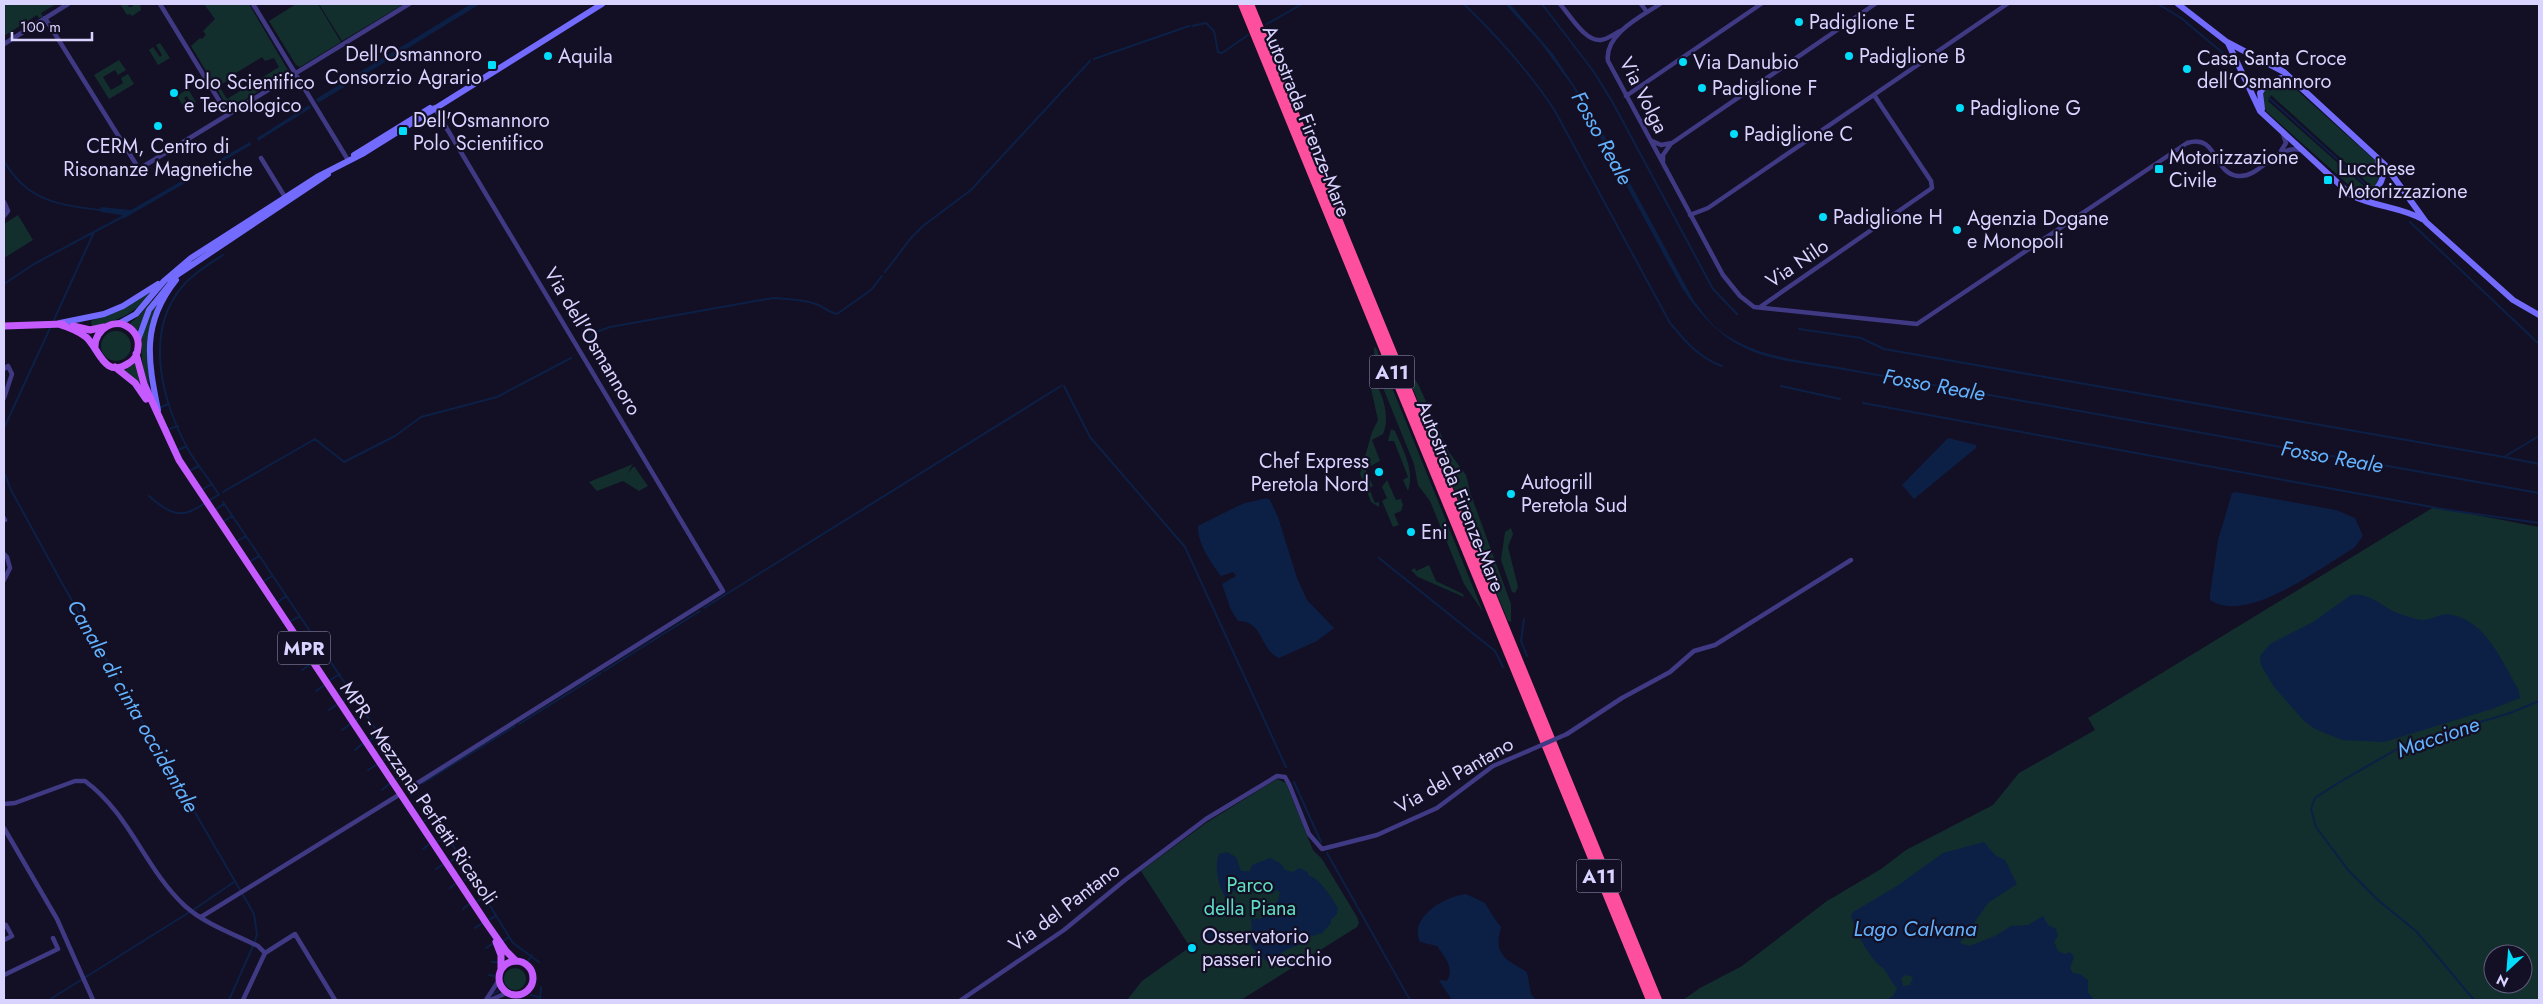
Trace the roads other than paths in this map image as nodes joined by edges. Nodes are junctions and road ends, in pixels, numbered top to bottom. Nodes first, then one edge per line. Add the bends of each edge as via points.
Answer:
1 (68, 4) edge
2 (160, 4) edge
3 (253, 4) edge
4 (409, 4) edge
5 (602, 4) edge
6 (1241, 4) edge
7 (1252, 4) edge
8 (1560, 4) edge
9 (1641, 4) edge
10 (1660, 4) edge
11 (1761, 4) edge
12 (1875, 4) edge
13 (2007, 4) edge
14 (2178, 4) edge
15 (1647, 12) junction
16 (45, 18) junction
17 (1623, 30) junction
18 (1260, 36) junction
19 (2227, 42) junction
20 (4, 44) edge
21 (296, 73) junction
22 (2304, 91) junction
23 (1874, 95) junction
24 (1626, 96) junction
25 (436, 106) junction
26 (228, 115) junction
27 (2266, 116) junction
28 (2278, 127) junction
29 (1648, 136) junction
30 (1672, 143) junction
31 (2304, 150) junction
32 (2280, 152) junction
33 (2373, 154) junction
34 (261, 158) dead end
35 (348, 160) junction
36 (1664, 166) junction
37 (332, 170) junction
38 (2341, 184) junction
39 (286, 197) junction
40 (4, 202) edge
41 (1690, 215) junction
42 (4, 216) edge
43 (2426, 222) junction
44 (206, 256) junction
45 (164, 281) junction
46 (1760, 307) junction
47 (2539, 315) edge
48 (58, 324) junction
49 (118, 324) junction
50 (4, 326) edge
51 (105, 327) junction
52 (138, 340) junction
53 (95, 348) junction
54 (136, 354) junction
55 (115, 367) junction
56 (6, 368) edge
57 (4, 398) edge
58 (157, 416) junction
59 (161, 424) junction
60 (4, 554) edge
61 (1851, 560) dead end
62 (4, 580) edge
63 (416, 784) dead end
64 (397, 796) dead end
65 (4, 804) edge
66 (4, 828) edge
67 (200, 917) junction
68 (4, 926) edge
69 (494, 934) junction
70 (53, 938) dead end
71 (4, 940) edge
72 (264, 952) junction
73 (516, 961) junction
74 (502, 969) junction
75 (4, 975) edge
76 (499, 980) junction
77 (529, 989) junction
78 (513, 996) edge
79 (93, 1000) edge
80 (244, 1000) edge
81 (336, 1000) edge
82 (486, 1000) edge
83 (490, 1000) edge
84 (529, 1000) edge
85 (960, 1000) edge
86 (1650, 1000) edge
87 (1658, 1000) edge

1 - 16 street
2 - 26 street
3 - 21 street
4 - 21 street
5 - 25 main road
6 - 18 highway, Autostrada Firenze-Mare / A11
7 - 18 highway
8 - 17 street via 1587,36 1595,40 1603,40
9 - 15 street
10 - 15 street, Via Volga
11 - 24 street
12 - 30 street
13 - 23 street
14 - 19 main road
15 - 17 street, Via Volga
16 - 20 street
16 - 26 street via 139,169
17 - 24 street, Via Volga via 1611,44 1607,56
18 - 86 highway, Autostrada Firenze-Mare / A11
18 - 87 highway, Autostrada Firenze-Mare / A11
19 - 22 main road via 2284,72
19 - 27 main road via 2255,103
21 - 26 street
21 - 35 street
22 - 27 main road via 2285,79 2268,81 2261,89 2259,99
22 - 33 main road
23 - 41 street via 1708,208
23 - 46 street, Via Nilo via 1932,183 1930,190
24 - 29 street, Via Volga
25 - 35 main road via 361,149
25 - 63 street, Via dell'Osmannoro via 723,592
27 - 28 main road
28 - 31 main road
28 - 32 street via 2286,138 2285,148
29 - 30 street via 1658,145
29 - 36 street, Via Volga
30 - 36 street via 1663,155
31 - 32 street
31 - 38 main road
32 - 46 street via 2247,174 2236,176 2226,171 2201,141 2180,147 1917,324
33 - 38 main road via 2383,170 2376,189 2360,194
33 - 43 main road via 2385,165
34 - 39 street
35 - 37 main road
36 - 41 street, Via Volga
37 - 39 main road
37 - 44 main road
38 - 43 main road via 2359,199 2411,214
39 - 45 main road via 190,258
40 - 42 street via 8,211
41 - 46 street, Via Nilo via 1731,286 1750,305
43 - 47 main road via 2513,300
44 - 52 main road via 182,270 167,284 146,316
44 - 59 main road, MPR via 170,288 156,316 149,346 150,370
45 - 48 main road via 108,312
45 - 49 main road via 139,311
48 - 50 main road
48 - 51 main road via 90,330
48 - 53 main road via 86,338
49 - 51 main road
49 - 52 main road via 132,330
51 - 53 main road via 98,335
52 - 54 main road
53 - 55 main road via 102,361
54 - 55 main road via 129,363
54 - 58 main road, MPR - Mezzana Perfetti Ricasoli / MPR
55 - 58 main road, MPR - Mezzana Perfetti Ricasoli / MPR via 135,383
56 - 57 street via 12,377
58 - 59 main road, MPR - Mezzana Perfetti Ricasoli / MPR
59 - 69 main road, MPR - Mezzana Perfetti Ricasoli / MPR via 202,496
60 - 62 street via 10,568
61 - 85 street, Via del Pantano, bridge via 1715,644 1694,651 1670,672 1567,734 1494,766 1437,808 1377,835 1322,849 1309,834 1285,777 1277,776 1206,819 1064,930
64 - 67 street
65 - 67 street via 16,804 86,781 104,795 121,817 170,890
66 - 79 street via 57,919
67 - 72 street via 251,942
68 - 71 street via 12,936
69 - 73 main road, MPR - Mezzana Perfetti Ricasoli / MPR
69 - 74 main road, MPR - Mezzana Perfetti Ricasoli / MPR
70 - 75 street via 58,949
72 - 80 street
72 - 81 street via 295,934
73 - 74 main road
73 - 77 main road via 531,970 533,979
74 - 76 main road
76 - 78 main road
76 - 82 street
77 - 78 main road
77 - 84 main road
78 - 83 street

